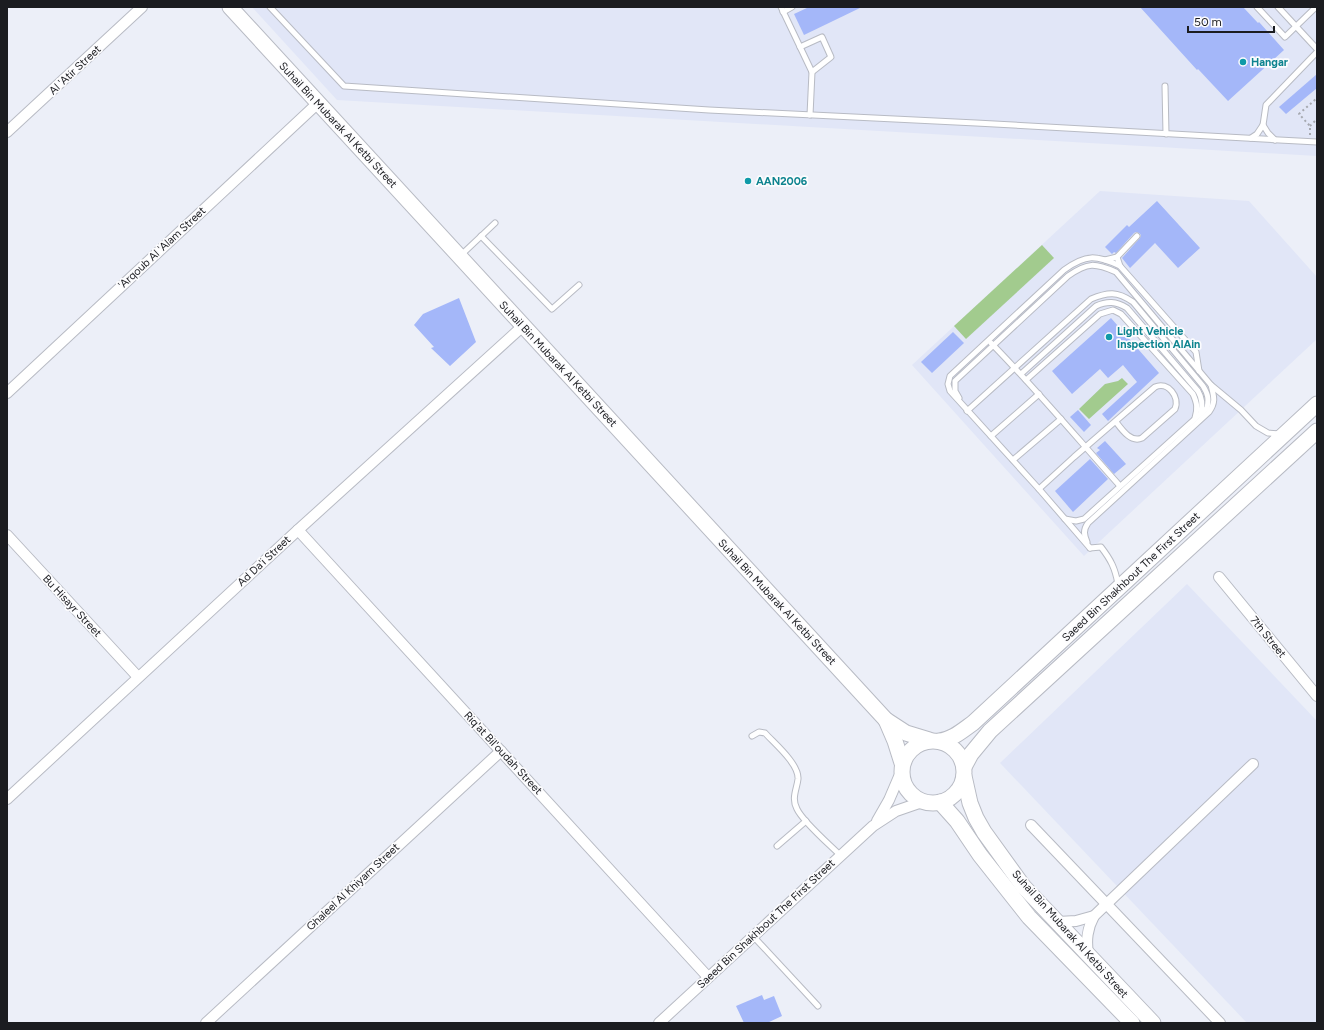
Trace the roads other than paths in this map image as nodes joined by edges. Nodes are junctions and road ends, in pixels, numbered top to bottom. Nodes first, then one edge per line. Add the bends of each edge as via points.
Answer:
1 (142, 7) edge
2 (230, 7) edge
3 (270, 7) edge
4 (792, 7) edge
5 (1257, 7) edge
6 (1278, 7) edge
7 (1316, 7) edge
8 (782, 10) edge
9 (1296, 27) junction
10 (800, 47) junction
11 (1317, 50) edge
12 (812, 72) junction
13 (1165, 86) dead end
14 (318, 103) junction
15 (810, 115) junction
16 (1262, 125) junction
17 (7, 132) edge
18 (1166, 134) junction
19 (1250, 138) junction
20 (1275, 140) junction
21 (1317, 142) edge
22 (494, 224) dead end
23 (482, 236) junction
24 (1137, 236) dead end
25 (459, 257) junction
26 (1117, 257) junction
27 (1105, 260) junction
28 (1120, 266) junction
29 (579, 285) dead end
30 (523, 326) junction
31 (989, 340) junction
32 (994, 345) junction
33 (1015, 368) junction
34 (1199, 371) junction
35 (1021, 374) junction
36 (1026, 380) junction
37 (1211, 385) junction
38 (7, 393) edge
39 (1039, 394) junction
40 (961, 402) junction
41 (1317, 404) edge
42 (967, 410) junction
43 (1201, 413) junction
44 (1195, 418) junction
45 (1061, 419) junction
46 (1116, 422) junction
47 (1317, 430) edge
48 (1285, 434) junction
49 (991, 436) junction
50 (1086, 448) junction
51 (1013, 460) junction
52 (1120, 486) junction
53 (1039, 489) junction
54 (1065, 519) junction
55 (298, 530) junction
56 (7, 536) edge
57 (1090, 548) junction
58 (1219, 577) dead end
59 (1118, 588) junction
60 (138, 677) junction
61 (1317, 696) edge
62 (886, 720) junction
63 (752, 736) dead end
64 (934, 740) junction
65 (501, 751) junction
66 (1253, 764) dead end
67 (960, 766) junction
68 (901, 768) junction
69 (7, 799) edge
70 (922, 802) junction
71 (940, 802) junction
72 (806, 821) junction
73 (1031, 825) dead end
74 (873, 826) junction
75 (777, 846) dead end
76 (841, 856) junction
77 (1106, 904) junction
78 (1094, 916) junction
79 (1058, 922) junction
80 (753, 936) junction
81 (1088, 954) junction
82 (708, 977) junction
83 (818, 1006) dead end
84 (664, 1021) edge
85 (206, 1023) edge
86 (1132, 1023) edge
87 (1153, 1023) edge
88 (1220, 1023) edge

1 - 17 street, Al 'Atir Street
2 - 14 street, Suhail Bin Mubarak Al Ketbi Street
3 - 15 lane via 344,86
4 - 8 lane
5 - 9 lane via 1284,37
6 - 9 lane
7 - 9 lane
8 - 10 lane
9 - 11 lane
10 - 12 lane
10 - 12 lane via 822,37 831,57
11 - 16 lane via 1266,105
12 - 15 lane
13 - 18 lane
14 - 25 street, Suhail Bin Mubarak Al Ketbi Street
14 - 38 street, 'Arqoub Al 'Alam Street
15 - 18 lane
16 - 19 lane via 1257,134
16 - 20 lane
18 - 19 lane
19 - 20 lane
20 - 21 lane
22 - 23 lane
23 - 25 lane
23 - 29 lane via 552,309
24 - 26 lane
25 - 30 street, Suhail Bin Mubarak Al Ketbi Street
26 - 27 lane
26 - 28 lane
27 - 28 lane
27 - 31 lane via 1096,257 1076,261
28 - 34 lane via 1196,352
30 - 55 street, Ad Da'i Street
30 - 62 street, Suhail Bin Mubarak Al Ketbi Street
31 - 32 lane
31 - 40 lane via 950,376 950,391
32 - 33 lane
32 - 34 lane via 1068,276 1079,268 1095,265 1116,272
32 - 40 lane via 955,381 955,391
33 - 35 lane
33 - 42 lane
33 - 43 lane via 1091,299 1101,294 1124,295 1133,302 1203,386 1208,400 1206,408
34 - 37 lane
35 - 36 lane
35 - 43 lane via 1096,306 1113,302 1127,308 1198,391 1203,405
36 - 39 lane
36 - 44 lane via 1100,314 1112,310 1121,314 1193,394 1198,408
37 - 48 lane via 1263,431
37 - 57 lane via 1214,405 1209,412 1084,528
39 - 45 lane
39 - 49 lane
40 - 42 lane
41 - 48 street, Saeed Bin Shakhbout The First Street
42 - 49 lane
43 - 44 lane
44 - 52 lane
45 - 50 lane
45 - 51 lane
46 - 46 lane via 1130,437 1138,440 1175,409 1176,397 1168,387 1160,385
46 - 50 lane
47 - 67 street, Saeed Bin Shakhbout The First Street via 990,731
48 - 59 street, Saeed Bin Shakhbout The First Street
49 - 51 lane
50 - 52 lane
50 - 53 lane
51 - 53 lane
52 - 54 lane via 1084,519
53 - 54 lane
54 - 57 lane
55 - 60 street, Ad Da'i Street
55 - 65 street, Riq'at Bil'oudah Street
56 - 60 street, Bu Hisayr Street
57 - 59 lane via 1101,547 1110,559 1116,571
58 - 61 street, 7th Street
59 - 64 street, Saeed Bin Shakhbout The First Street via 973,723 952,737
60 - 69 street, Ad Da'i Street
62 - 64 street, Suhail Bin Mubarak Al Ketbi Street via 906,733
62 - 68 street, Suhail Bin Mubarak Al Ketbi Street via 895,741
63 - 72 lane via 760,732 765,733 794,764 798,774 794,796 796,808
64 - 67 street, Suhail Bin Mubarak Al Ketbi Street via 948,744 956,750 961,758
64 - 68 street, Saeed Bin Shakhbout The First Street via 920,742 912,747 906,754
65 - 82 street, Riq'at Bil'oudah Street
65 - 85 street, Ghaleel Al Khiyam Street
66 - 77 street
67 - 71 street, Saeed Bin Shakhbout The First Street via 961,785 949,799
67 - 79 street, Suhail Bin Mubarak Al Ketbi Street via 970,803 984,832 1024,886
68 - 70 street, Suhail Bin Mubarak Al Ketbi Street via 907,790
68 - 74 street, Saeed Bin Shakhbout The First Street via 889,800
70 - 71 street
70 - 74 street, Saeed Bin Shakhbout The First Street via 896,811
71 - 86 street, Suhail Bin Mubarak Al Ketbi Street via 1029,917
72 - 75 lane
72 - 76 lane
73 - 77 street
74 - 76 street, Saeed Bin Shakhbout The First Street
76 - 80 street, Saeed Bin Shakhbout The First Street
77 - 78 street
77 - 88 street
78 - 79 street
78 - 81 street via 1087,934
79 - 81 street, Suhail Bin Mubarak Al Ketbi Street
80 - 82 street, Saeed Bin Shakhbout The First Street
80 - 83 lane
81 - 87 street, Suhail Bin Mubarak Al Ketbi Street
82 - 84 street, Saeed Bin Shakhbout The First Street

